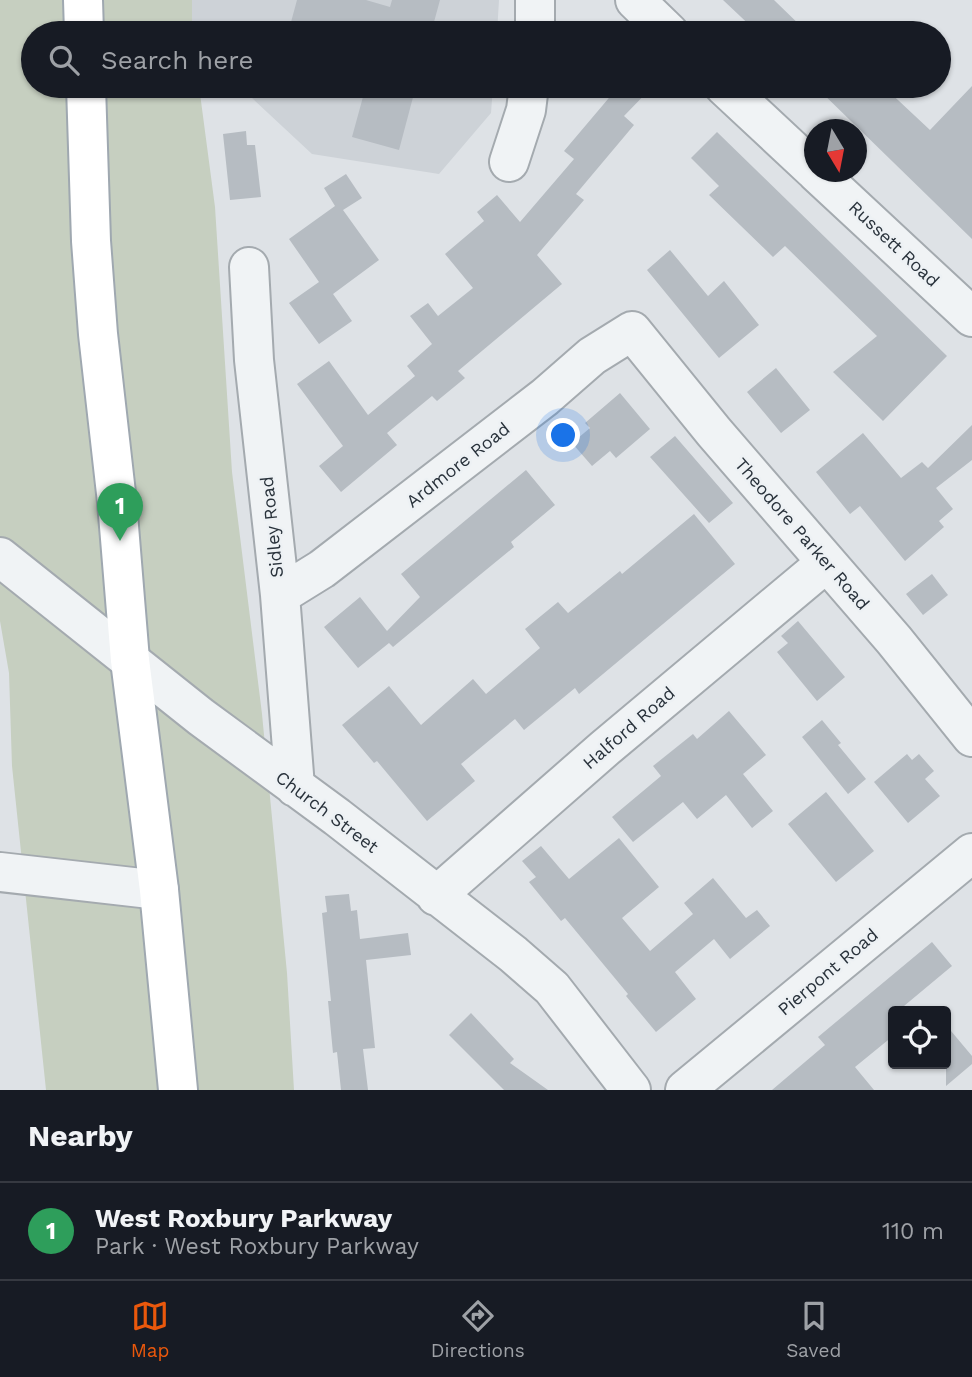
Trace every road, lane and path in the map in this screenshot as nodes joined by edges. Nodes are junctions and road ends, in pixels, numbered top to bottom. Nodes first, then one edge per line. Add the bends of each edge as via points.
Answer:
1 (83, 0) edge
2 (535, 0) edge
3 (635, 0) edge
4 (84, 21) edge
5 (535, 21) edge
6 (657, 21) edge
7 (87, 98) edge
8 (528, 98) edge
9 (737, 98) edge
10 (804, 161) edge
11 (509, 162) dead end
12 (827, 182) edge
13 (249, 268) dead end
14 (972, 317) edge
15 (632, 331) joint
16 (0, 557) edge
17 (826, 564) junction
18 (280, 595) junction
19 (130, 660) junction
20 (972, 737) edge
21 (295, 788) junction
22 (972, 853) edge
23 (0, 873) edge
24 (159, 890) junction
25 (436, 896) junction
26 (178, 1090) edge
27 (631, 1090) edge
28 (685, 1090) edge

1 - 4 main road
2 - 5 street
3 - 6 street
7 - 19 main road via 95,294
8 - 11 street
9 - 10 street, Russett Road
12 - 14 street, Russett Road
13 - 18 street, Sidley Road via 254,360
15 - 17 street, Theodore Parker Road
15 - 18 street, Ardmore Road via 592,356 322,569
16 - 19 street, Church Street
17 - 20 street, Theodore Parker Road
17 - 25 street, Halford Road
18 - 21 street, Sidley Road
19 - 21 street, Church Street
19 - 24 main road
21 - 25 street, Church Street
22 - 28 street, Pierpont Road
23 - 24 street
24 - 26 main road
25 - 27 street, Church Street via 552,988

